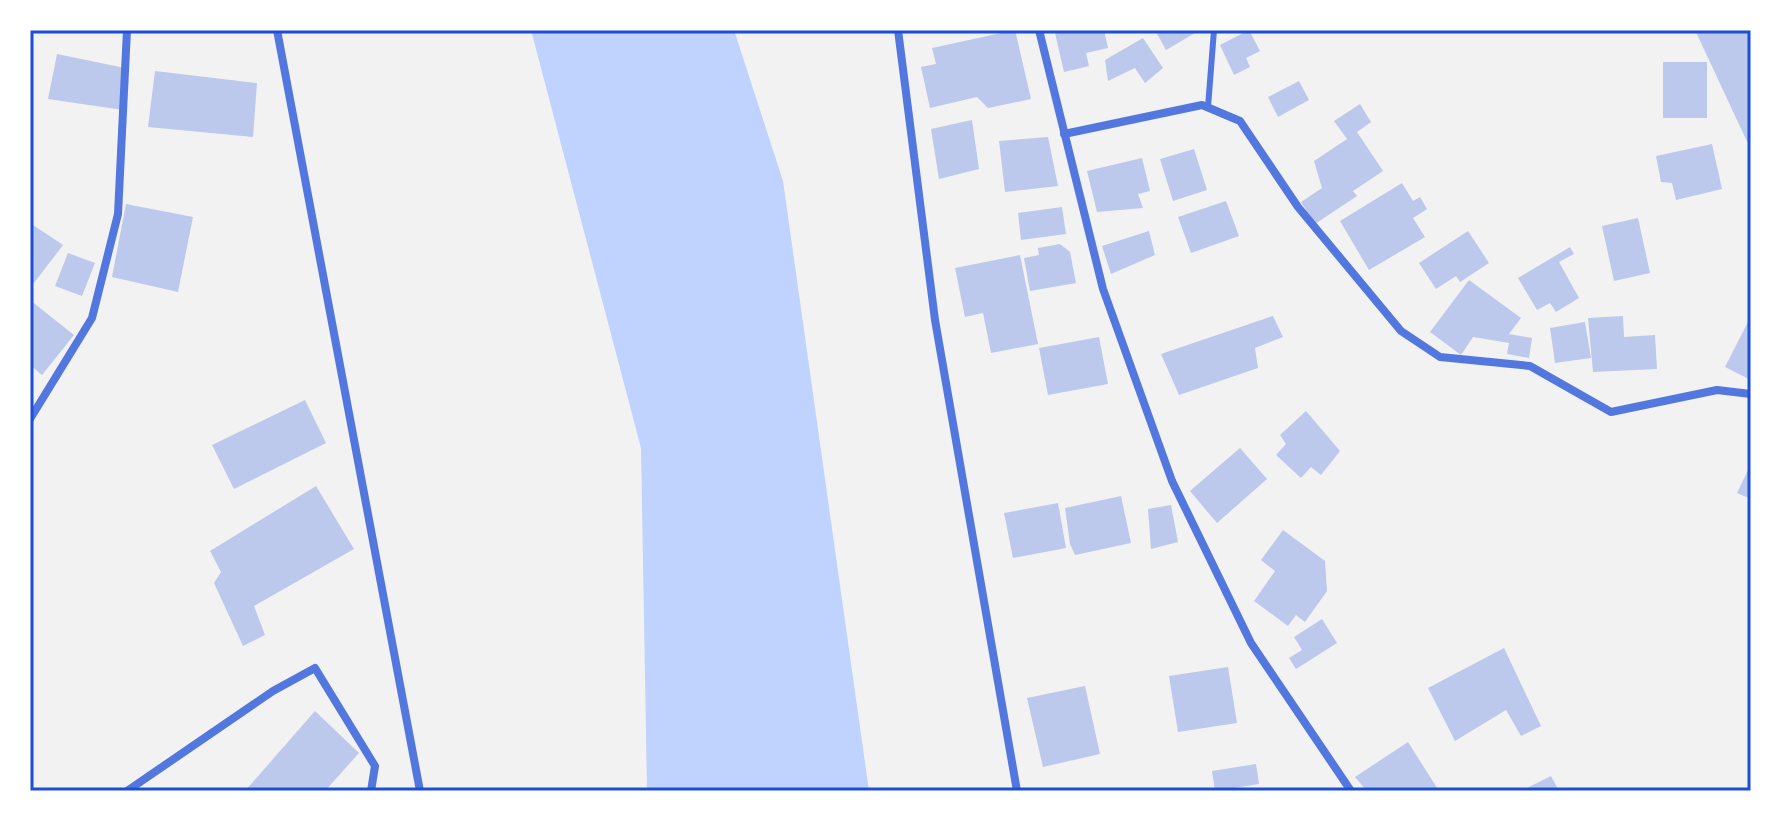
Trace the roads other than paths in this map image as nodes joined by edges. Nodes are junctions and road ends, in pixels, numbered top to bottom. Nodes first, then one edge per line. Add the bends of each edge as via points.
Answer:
1 (127, 30) edge
2 (277, 30) edge
3 (898, 30) edge
4 (1039, 30) edge
5 (1214, 30) edge
6 (1208, 107) junction
7 (1064, 134) junction
8 (1751, 394) edge
9 (30, 419) edge
10 (127, 791) edge
11 (371, 791) edge
12 (420, 791) edge
13 (1017, 791) edge
14 (1351, 791) edge

1 - 9 street via 118,214 92,318
2 - 12 street
3 - 13 street via 935,320
4 - 7 street
5 - 6 lane
6 - 7 street
6 - 8 street via 1240,121 1298,207 1401,331 1440,357 1530,366 1611,412 1717,390
7 - 14 street via 1103,289 1172,481 1251,643
10 - 11 street via 315,668 375,766

